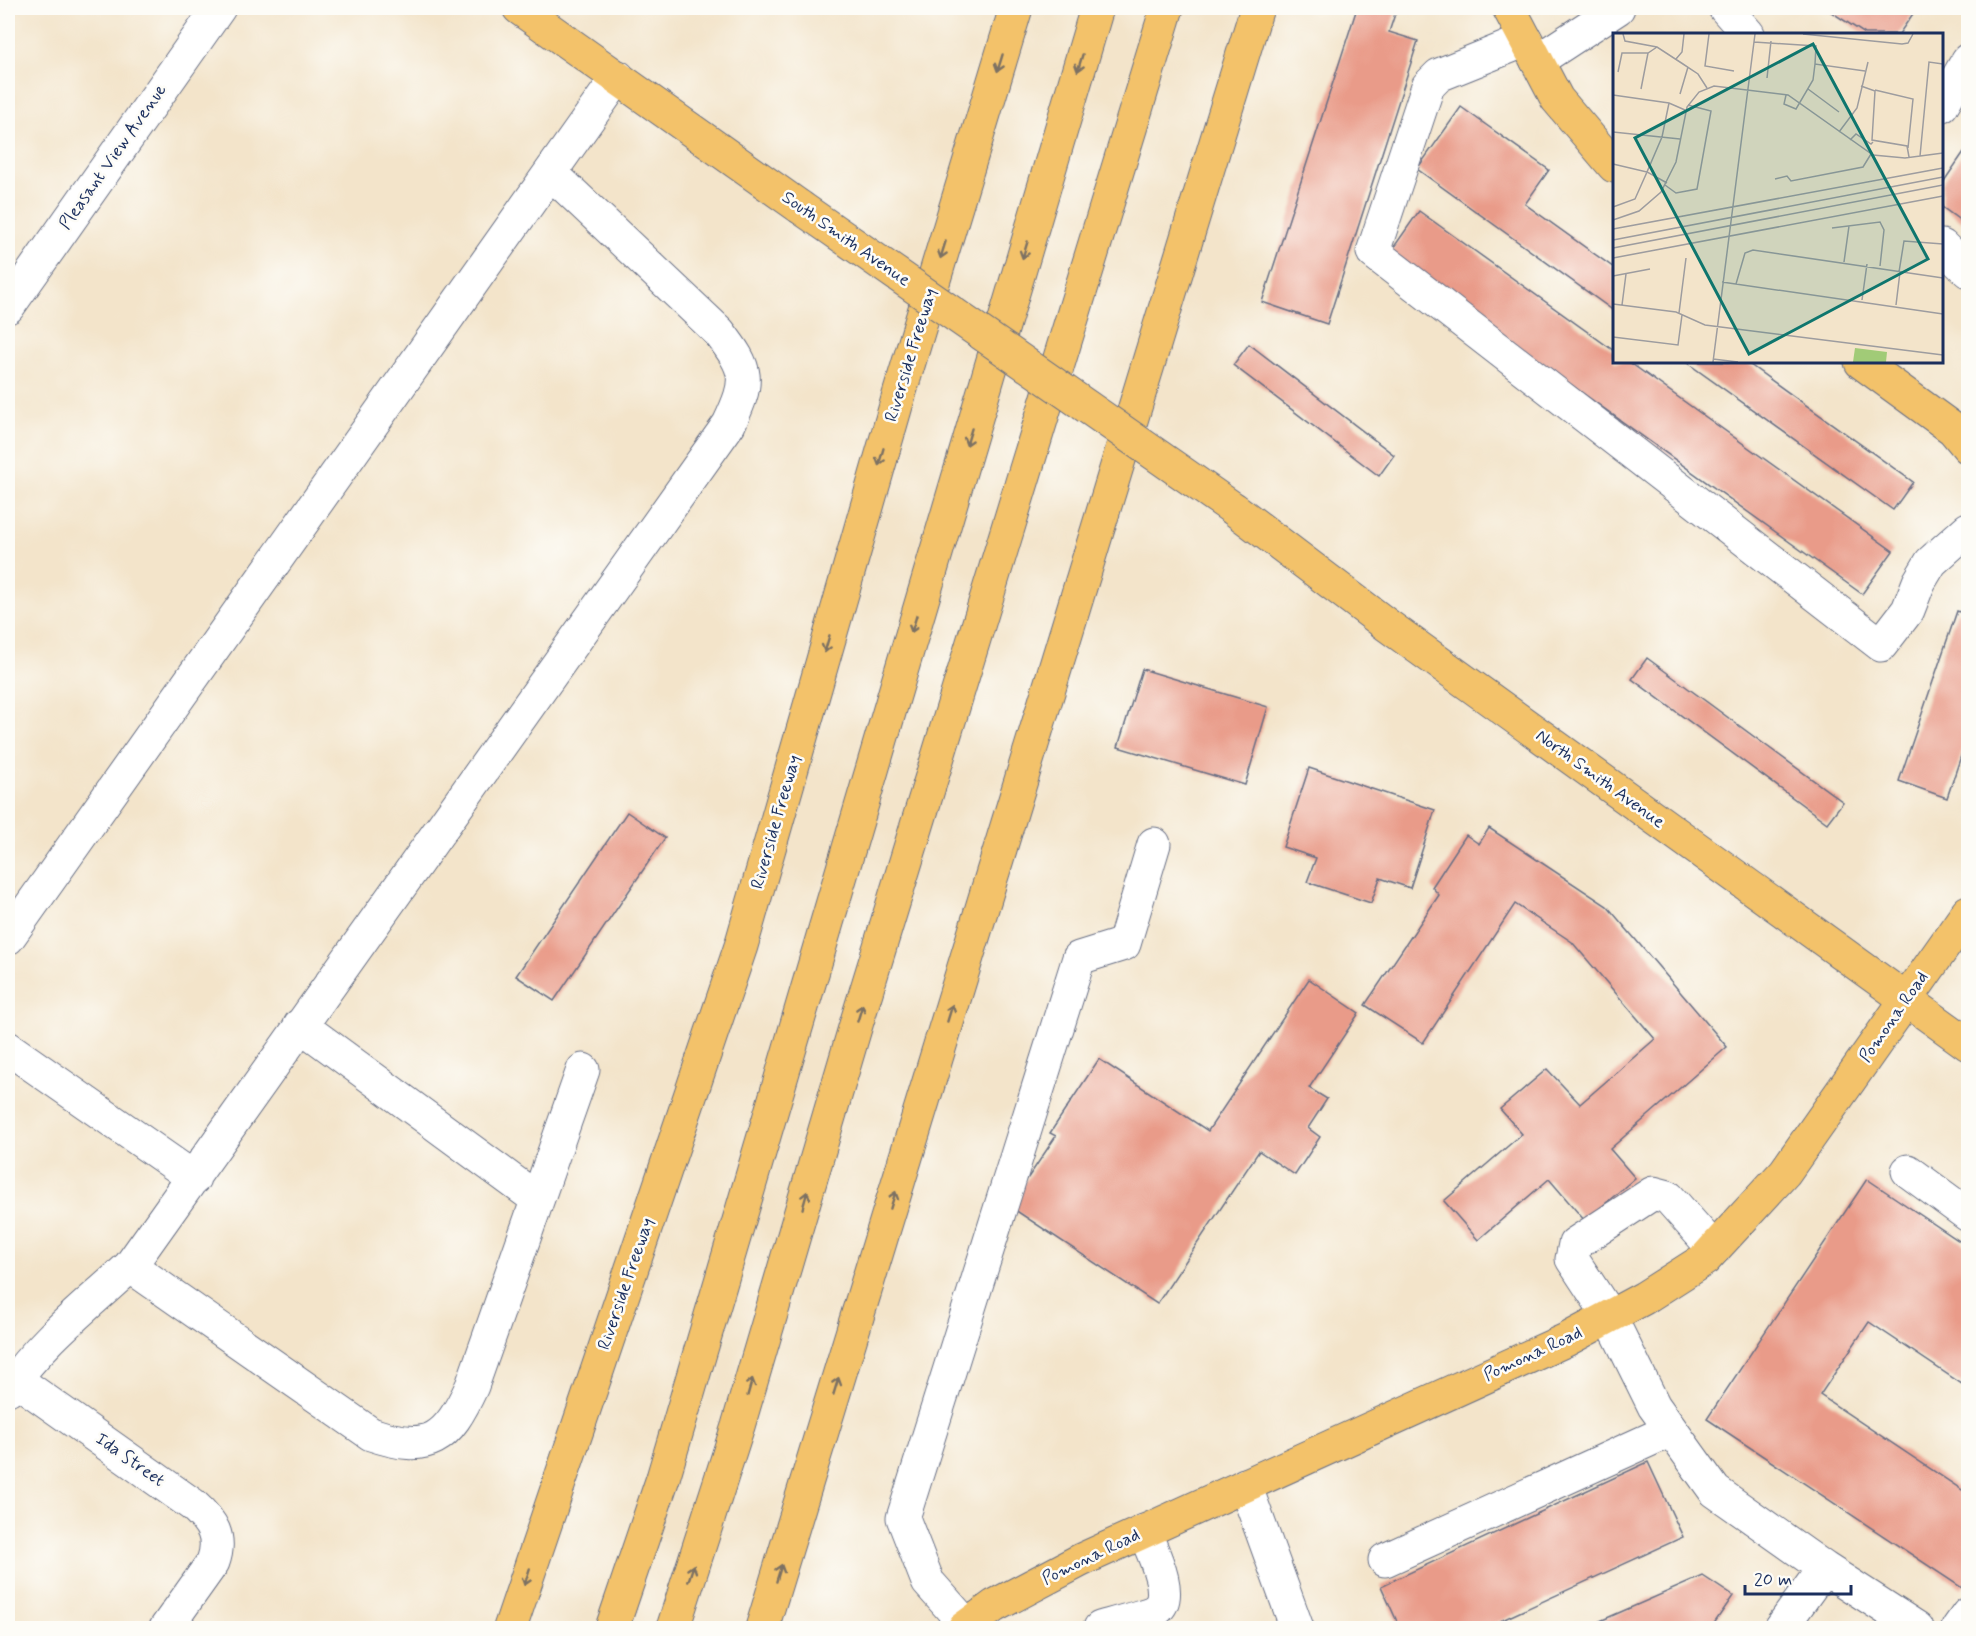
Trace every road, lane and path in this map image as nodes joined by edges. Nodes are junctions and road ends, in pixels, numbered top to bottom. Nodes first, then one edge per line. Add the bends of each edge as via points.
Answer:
1 (219, 8) edge
2 (519, 8) edge
3 (1017, 8) edge
4 (1097, 8) edge
5 (1167, 8) edge
6 (1257, 8) edge
7 (1509, 8) edge
8 (1618, 8) edge
9 (1725, 8) edge
10 (1747, 33) edge
11 (1532, 51) junction
12 (1968, 60) edge
13 (618, 77) junction
14 (1943, 102) edge
15 (1613, 165) edge
16 (551, 173) junction
17 (1943, 248) edge
18 (1968, 271) edge
19 (8, 307) edge
20 (1862, 363) edge
21 (1968, 447) edge
22 (1234, 509) joint
23 (1968, 529) edge
24 (1154, 844) dead end
25 (1968, 912) edge
26 (8, 938) edge
27 (1905, 1000) junction
28 (300, 1025) junction
29 (1968, 1044) edge
30 (8, 1048) edge
31 (583, 1070) dead end
32 (1908, 1171) dead end
33 (194, 1178) junction
34 (537, 1199) junction
35 (1968, 1215) edge
36 (1714, 1249) junction
37 (130, 1266) junction
38 (1610, 1317) junction
39 (15, 1386) edge
40 (1671, 1430) junction
41 (1245, 1485) junction
42 (1144, 1531) junction
43 (1385, 1560) dead end
44 (1824, 1568) junction
45 (1968, 1614) edge
46 (965, 1627) edge
47 (166, 1629) edge
48 (510, 1629) edge
49 (612, 1629) edge
50 (673, 1629) edge
51 (762, 1629) edge
52 (1100, 1629) edge
53 (1298, 1629) edge
54 (1781, 1629) edge
55 (1917, 1629) edge
56 (1958, 1629) edge

1 - 19 street, Pleasant View Avenue
2 - 13 main road, South Smith Avenue
3 -> 48 main road, Riverside Freeway via 899,394 741,946
4 -> 49 main road via 663,1478
50 -> 5 main road
51 -> 6 main road
7 - 11 main road
8 - 11 street
9 - 10 street
11 - 15 main road via 1557,99
11 - 23 street via 1439,75 1428,86 1373,252 1881,645 1908,610 1918,582 1931,562
12 - 14 street
13 - 16 street
13 - 22 main road, South Smith Avenue, bridge
16 - 26 street
16 - 28 street via 719,332 745,372 742,398 724,431
17 - 18 street
20 - 21 main road via 1953,429
22 - 27 main road, North Smith Avenue
24 - 46 street via 1124,944 1079,958 903,1518 928,1582
25 - 27 main road, Pomona Road
27 - 29 main road, North Smith Avenue
27 - 36 main road, Pomona Road via 1785,1172
28 - 33 street
28 - 34 street
30 - 33 street
31 - 34 street
32 - 35 street
33 - 37 street
34 - 37 street via 467,1397 457,1418 442,1434 422,1443 397,1443 371,1434
36 - 38 main road, Pomona Road via 1705,1259
36 - 38 street via 1668,1197 1653,1193 1575,1244 1572,1259
37 - 39 street via 61,1326
38 - 40 street via 1654,1406
38 - 41 main road, Pomona Road
39 - 47 street, Ida Street via 193,1505 210,1521 216,1536 213,1562
40 - 43 street
40 - 44 street via 1715,1491
41 - 42 main road, Pomona Road
41 - 53 street
42 - 46 main road, Pomona Road via 994,1606
42 - 52 street via 1164,1586 1164,1601 1156,1611
44 - 54 street
44 - 55 street
45 - 56 street

